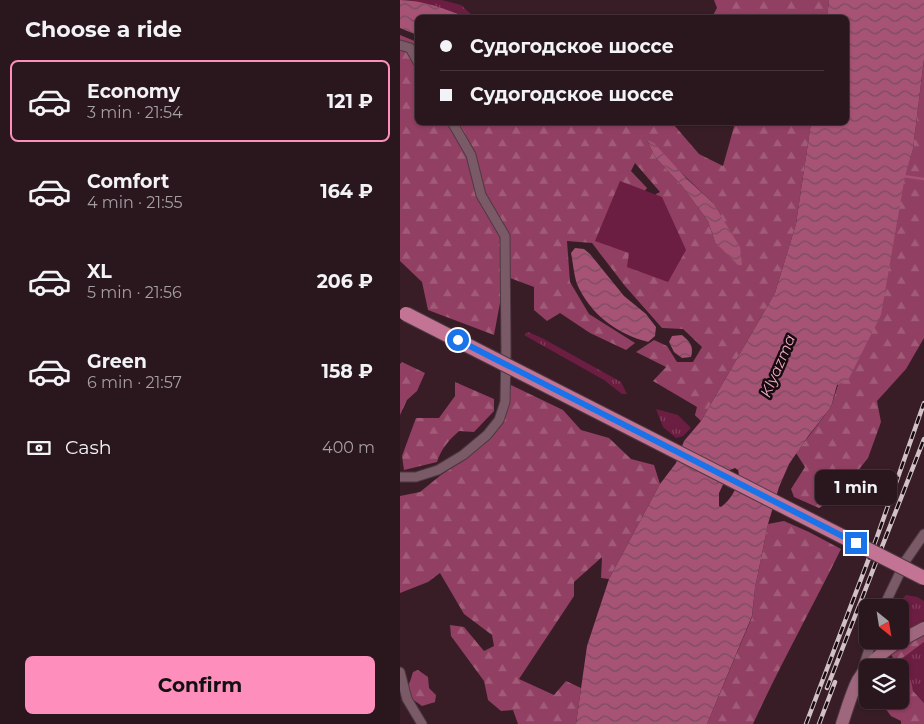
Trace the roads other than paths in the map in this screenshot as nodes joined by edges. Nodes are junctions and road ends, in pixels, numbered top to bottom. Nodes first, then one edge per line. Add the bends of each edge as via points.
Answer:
1 (400, 45) edge
2 (415, 57) edge
3 (454, 125) edge
4 (406, 314) dead end
5 (400, 477) edge
6 (924, 534) edge
7 (924, 578) edge
8 (887, 599) edge
9 (924, 628) edge
10 (909, 636) edge
11 (869, 649) edge
12 (889, 649) edge
13 (400, 672) edge
14 (858, 680) junction
15 (422, 724) edge
16 (842, 724) edge

1 - 2 street via 410,48
3 - 5 street via 471,155 481,195 505,236 505,402 499,420 487,436 463,454 438,470 416,477
4 - 7 main road, bridge
6 - 8 street via 906,560
9 - 10 street
11 - 14 street
12 - 14 street via 875,659
13 - 15 street via 407,698
14 - 16 street

